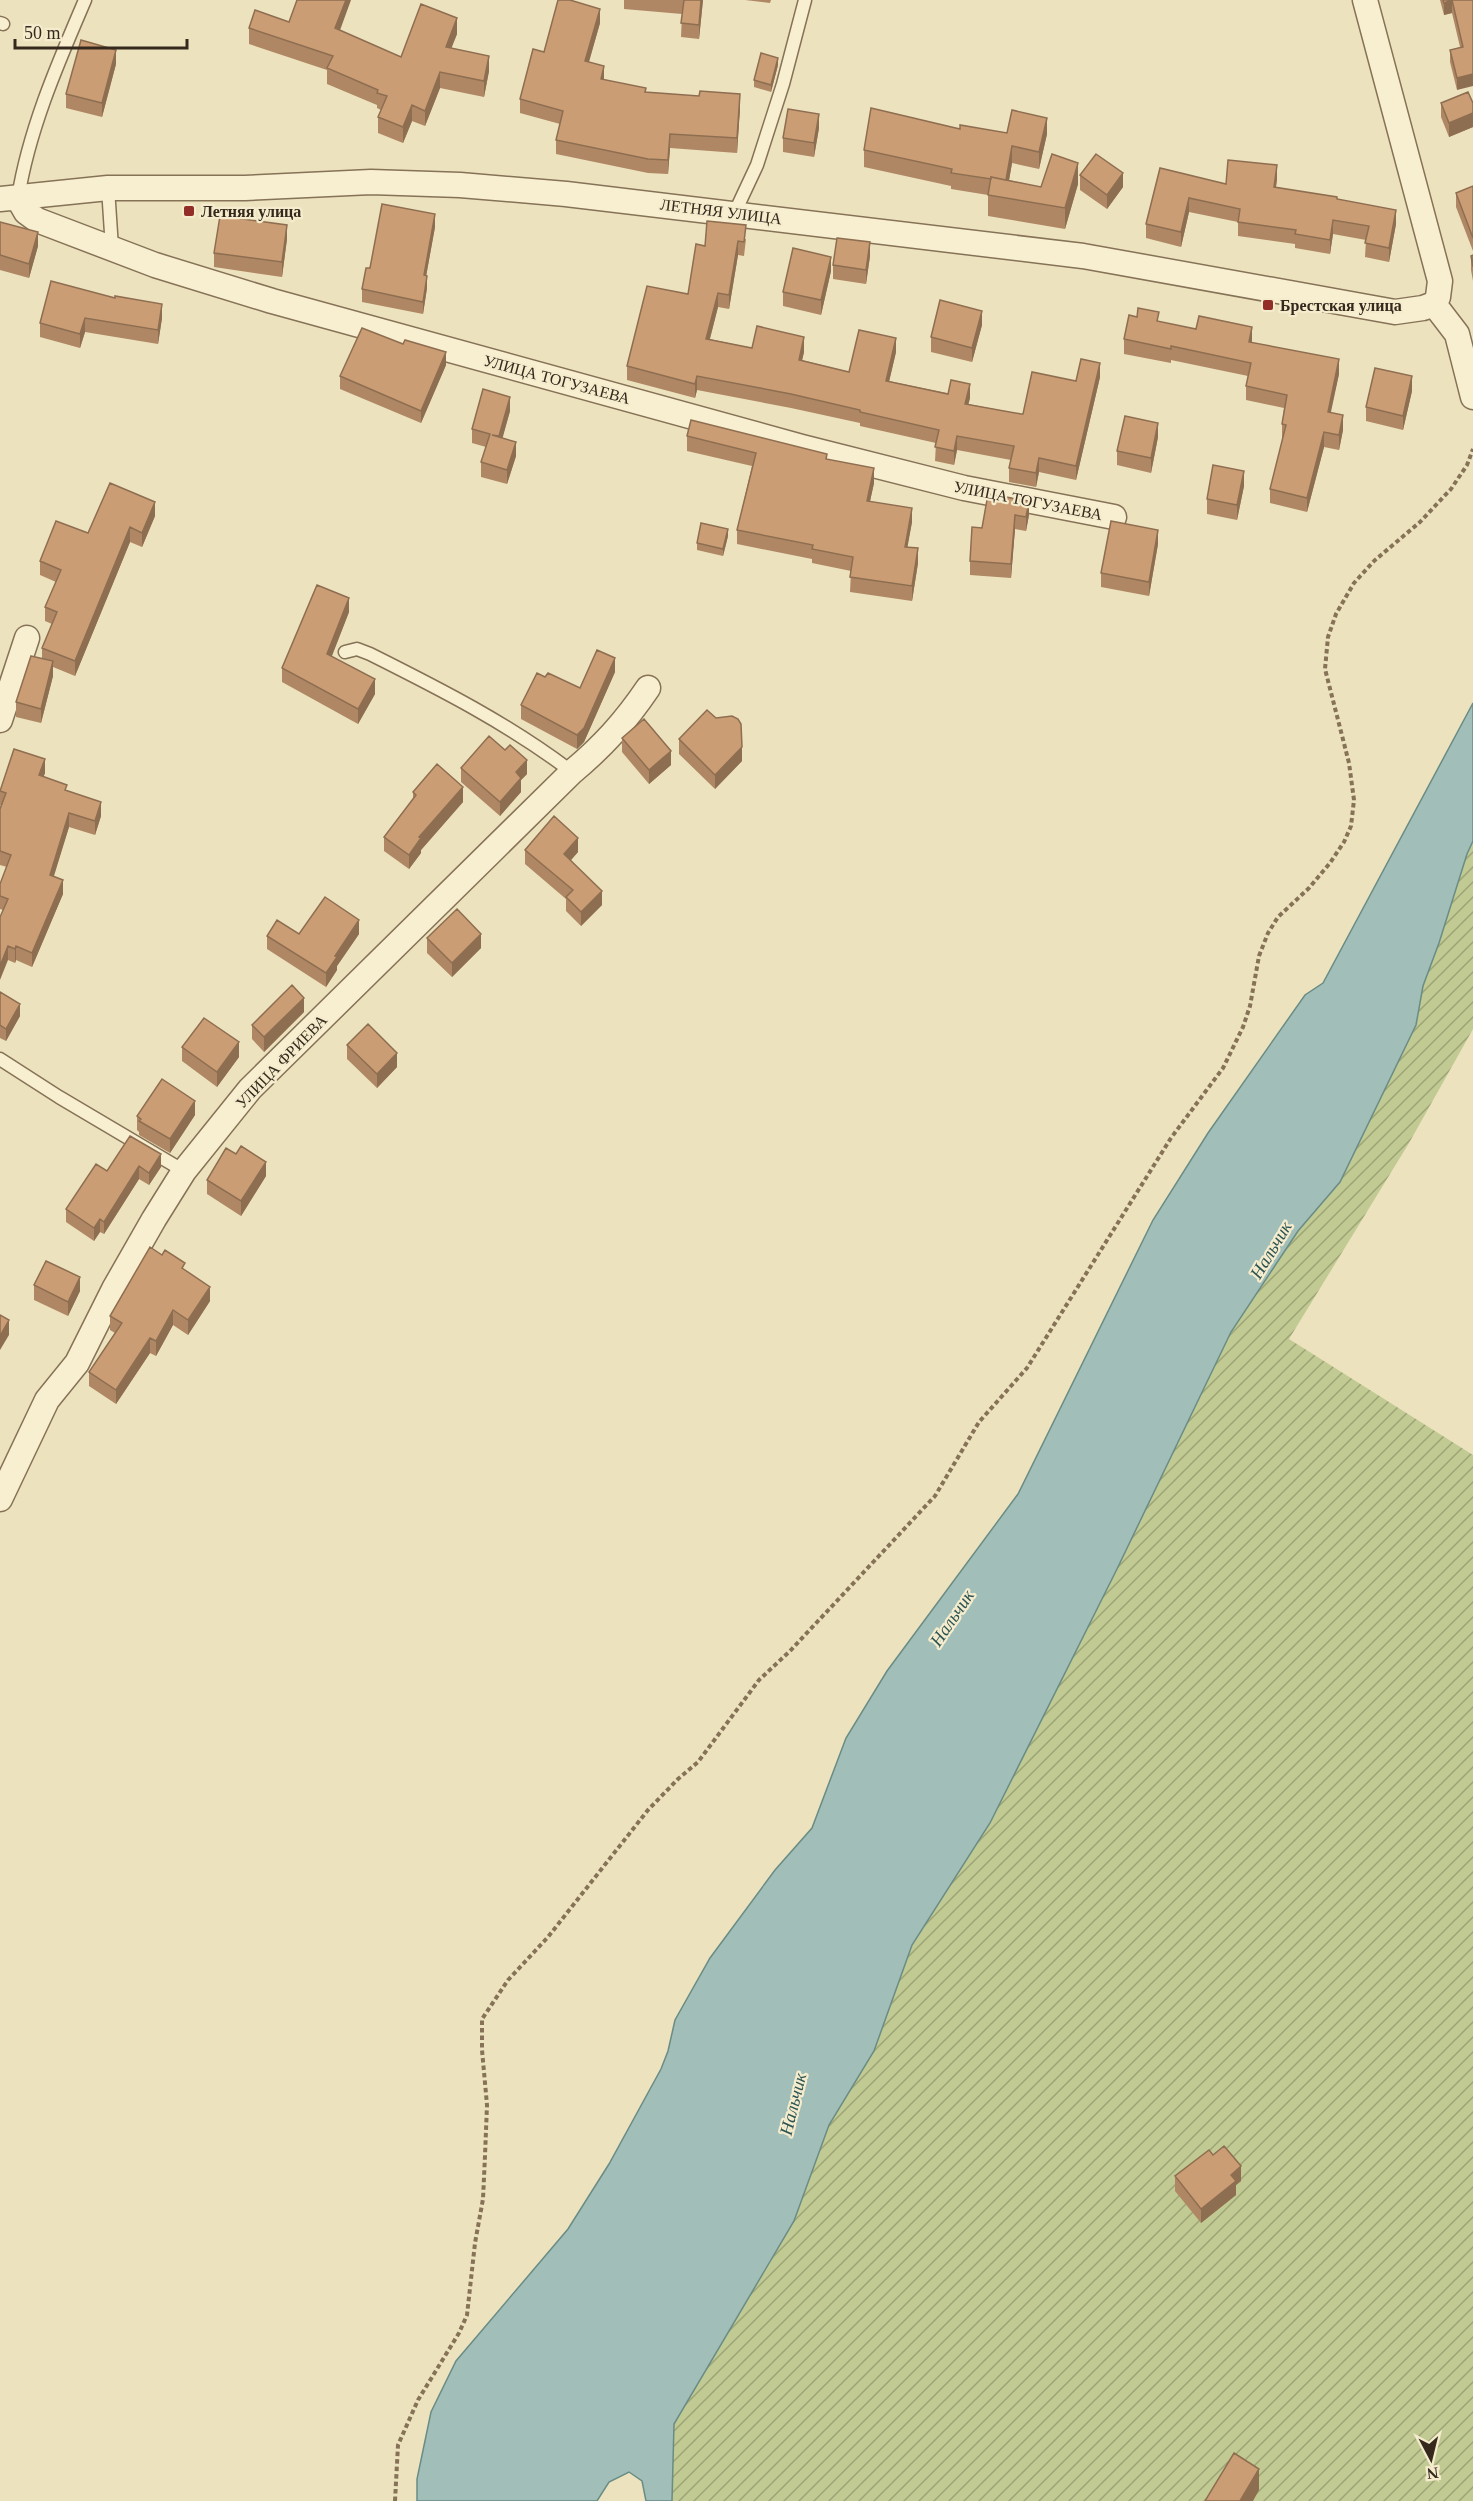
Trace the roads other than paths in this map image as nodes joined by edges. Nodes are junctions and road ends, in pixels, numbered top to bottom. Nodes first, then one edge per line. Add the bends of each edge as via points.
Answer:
1 (85, 0) edge
2 (805, 0) edge
3 (1365, 0) edge
4 (108, 188) junction
5 (9, 199) edge
6 (735, 212) junction
7 (112, 248) junction
8 (1434, 304) junction
9 (1473, 397) edge
10 (1114, 517) dead end
11 (27, 638) dead end
12 (345, 652) dead end
13 (648, 688) dead end
14 (0, 720) edge
15 (572, 772) junction
16 (0, 1059) edge
17 (184, 1171) junction
18 (0, 1499) edge

1 - 5 lane
2 - 6 lane via 757,165
3 - 8 street via 1440,281
4 - 5 street, ЛЕТНЯЯ УЛИЦА
4 - 6 street, ЛЕТНЯЯ УЛИЦА via 419,183
4 - 7 lane
5 - 7 street, УЛИЦА ТОГУЗАЕВА via 37,220
6 - 8 street, ЛЕТНЯЯ УЛИЦА via 1083,256 1395,312
7 - 10 street, УЛИЦА ТОГУЗАЕВА via 272,301 802,447 964,488
8 - 9 street via 1457,333
11 - 14 street
12 - 15 lane via 357,649 370,654 466,703 514,730
13 - 15 street, УЛИЦА ФРИЕВА via 603,746
15 - 17 street, УЛИЦА ФРИЕВА via 250,1089
16 - 17 lane
17 - 18 street, УЛИЦА ФРИЕВА via 114,1289 77,1363 47,1400

